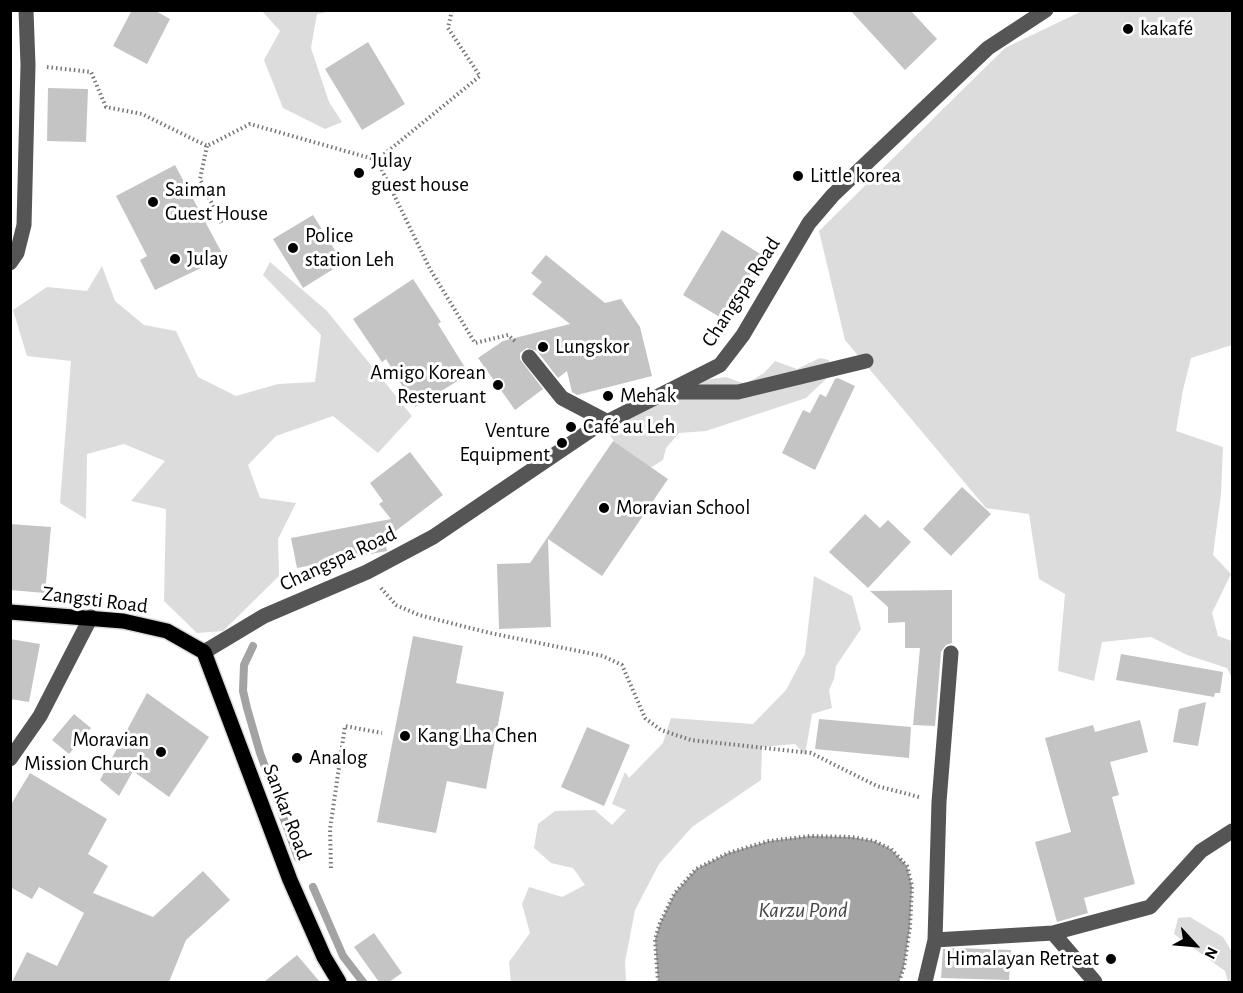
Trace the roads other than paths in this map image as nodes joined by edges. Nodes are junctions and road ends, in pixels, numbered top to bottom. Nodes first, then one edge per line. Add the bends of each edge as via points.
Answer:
1 (26, 10) edge
2 (1046, 10) edge
3 (10, 263) edge
4 (529, 357) road end
5 (866, 361) dead end
6 (664, 392) junction
7 (606, 422) junction
8 (10, 612) edge
9 (91, 617) junction
10 (204, 652) junction
11 (951, 653) dead end
12 (10, 759) edge
13 (1233, 831) edge
14 (1053, 933) junction
15 (935, 940) junction
16 (339, 982) edge
17 (925, 982) edge
18 (1095, 982) edge

1 - 3 street via 24,225 17,253
2 - 6 street, Changspa Road via 988,48 833,195 809,223 720,365
4 - 7 street via 562,398
5 - 6 street via 738,392
6 - 7 street, Changspa Road
7 - 10 street, Changspa Road via 433,537 367,572 264,616
8 - 9 main road, Zangsti Road
9 - 10 main road, Zangsti Road via 167,631
9 - 12 street via 40,716
10 - 16 main road, Sankar Road via 290,880
11 - 15 street via 939,802
13 - 14 street via 1201,851 1150,907
14 - 15 street
14 - 18 street
15 - 17 street

